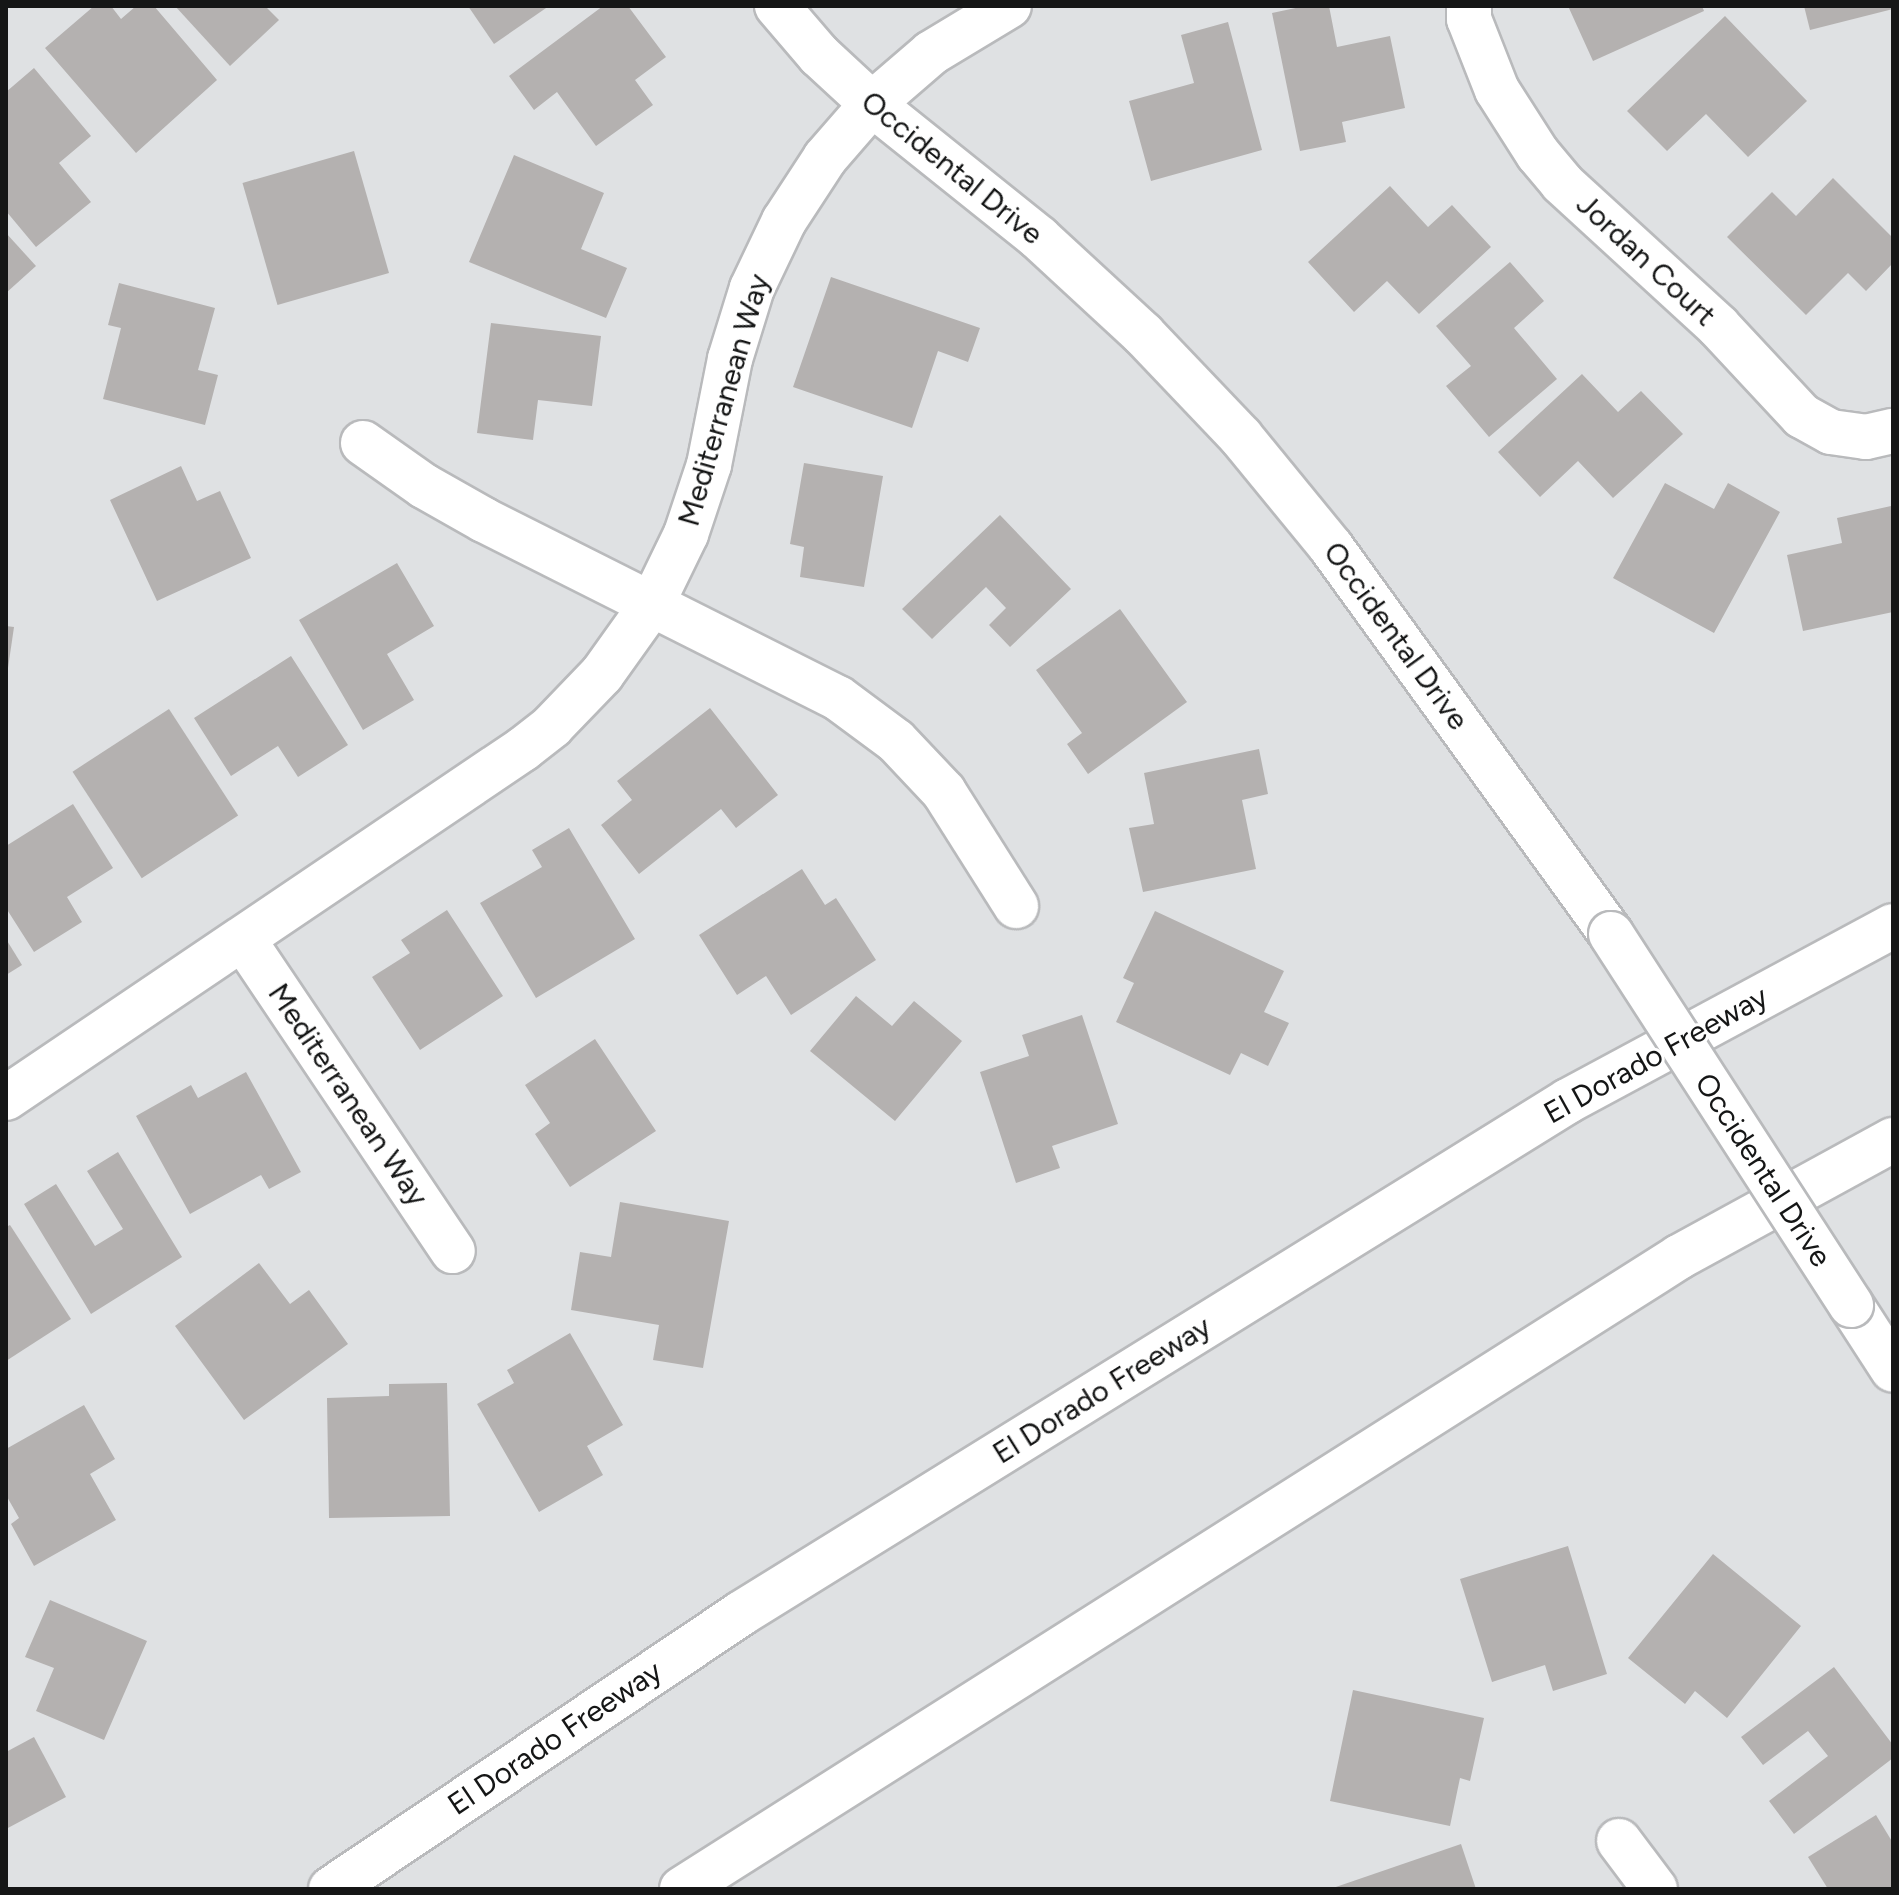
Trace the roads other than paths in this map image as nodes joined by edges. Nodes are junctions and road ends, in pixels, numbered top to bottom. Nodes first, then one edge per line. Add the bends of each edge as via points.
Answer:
1 (777, 6) edge
2 (1009, 6) edge
3 (1469, 6) edge
4 (872, 104) junction
5 (1893, 431) edge
6 (363, 443) dead end
7 (652, 604) junction
8 (1016, 906) dead end
9 (1893, 926) edge
10 (243, 939) junction
11 (6, 1098) edge
12 (1893, 1140) edge
13 (453, 1251) dead end
14 (1893, 1370) edge
15 (1619, 1841) dead end
16 (331, 1889) edge
17 (682, 1889) edge
18 (1655, 1889) edge

1 - 4 main road, Occidental Drive
2 - 4 main road, Mediterranean Way via 931,53
3 - 5 main road, Jordan Court via 1469,19 1497,90 1562,183 1718,326 1802,416 1831,432 1866,437
4 - 7 main road, Mediterranean Way via 816,171 784,221 752,288 730,359 709,465 686,534
4 - 14 main road, Occidental Drive, bridge via 1039,238 1143,334 1241,437 1331,547 1611,934
6 - 7 main road via 484,520
7 - 8 main road via 838,698 896,741 958,811
7 - 10 main road, Mediterranean Way via 602,674 552,726
9 - 16 main road, El Dorado Freeway via 1555,1109 740,1614
10 - 11 main road, Mediterranean Way
10 - 13 main road, Mediterranean Way
12 - 17 main road via 1679,1257
15 - 18 main road

